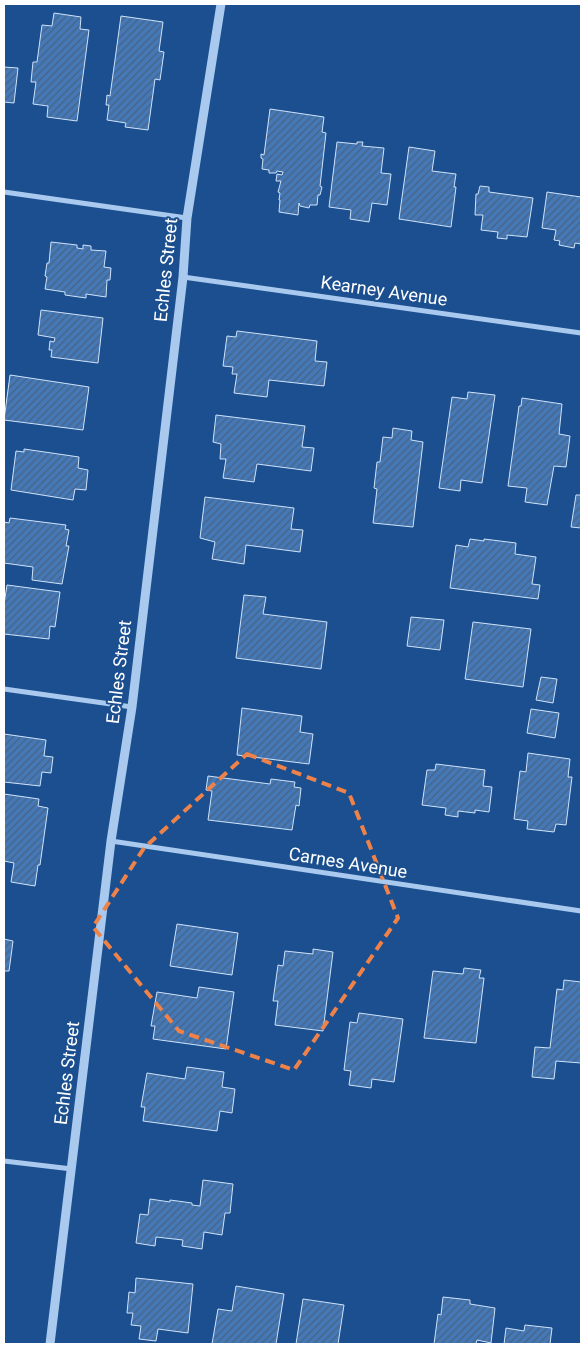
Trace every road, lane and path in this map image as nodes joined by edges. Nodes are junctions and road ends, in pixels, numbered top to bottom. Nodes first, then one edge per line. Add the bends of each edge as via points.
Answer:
1 (221, 4) edge
2 (4, 192) edge
3 (186, 218) junction
4 (182, 277) junction
5 (581, 333) edge
6 (4, 689) edge
7 (132, 707) junction
8 (111, 841) junction
9 (581, 912) edge
10 (4, 1161) edge
11 (72, 1169) junction
12 (50, 1344) edge

1 - 3 street, Echles Street
2 - 3 street
3 - 4 street, Echles Street
4 - 5 street, Kearney Avenue
4 - 7 street, Echles Street
6 - 7 street
7 - 8 street, Echles Street
8 - 9 street, Carnes Avenue
8 - 11 street, Echles Street
10 - 11 street
11 - 12 street, Echles Street

